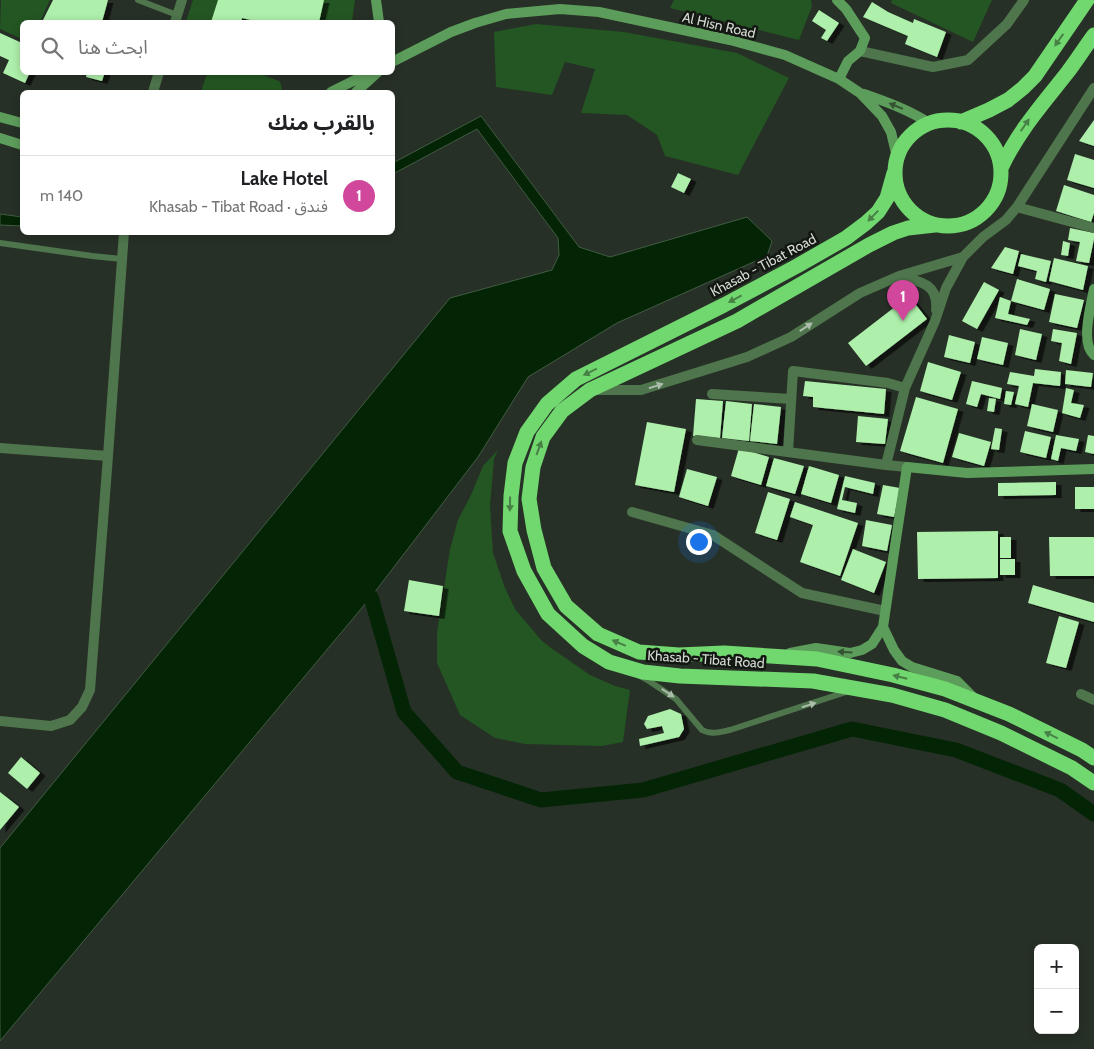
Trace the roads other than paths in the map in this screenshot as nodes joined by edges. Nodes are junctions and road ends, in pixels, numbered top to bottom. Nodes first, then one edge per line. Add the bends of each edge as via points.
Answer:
1 (138, 0) edge
2 (182, 0) edge
3 (376, 0) edge
4 (837, 0) edge
5 (1024, 0) edge
6 (1087, 0) edge
7 (176, 19) edge
8 (379, 20) edge
9 (1094, 35) edge
10 (860, 51) junction
11 (395, 60) edge
12 (158, 75) edge
13 (364, 75) edge
14 (375, 75) edge
15 (839, 79) junction
16 (1094, 88) edge
17 (154, 90) edge
18 (334, 90) edge
19 (358, 90) edge
20 (860, 93) junction
21 (0, 117) edge
22 (20, 122) edge
23 (961, 122) junction
24 (930, 123) junction
25 (0, 138) edge
26 (20, 144) edge
27 (897, 157) junction
28 (1001, 168) junction
29 (894, 173) junction
30 (1016, 207) junction
31 (935, 225) junction
32 (1094, 228) edge
33 (124, 238) edge
34 (0, 243) edge
35 (963, 258) junction
36 (122, 259) junction
37 (899, 276) junction
38 (1094, 289) edge
39 (935, 321) junction
40 (1094, 355) edge
41 (906, 388) junction
42 (590, 390) junction
43 (712, 394) dead end
44 (791, 399) junction
45 (697, 440) dead end
46 (0, 448) edge
47 (788, 452) junction
48 (108, 456) junction
49 (886, 465) junction
50 (907, 467) junction
51 (1094, 469) edge
52 (632, 512) dead end
53 (886, 611) junction
54 (883, 627) junction
55 (772, 656) junction
56 (609, 662) junction
57 (857, 689) junction
58 (1081, 694) dead end
59 (1094, 700) edge
60 (978, 702) junction
61 (0, 721) edge
62 (1094, 758) edge
63 (1094, 783) edge

1 - 7 lane
2 - 7 street
3 - 8 street
4 - 10 street via 865,38
5 - 10 street via 1007,24 968,60 933,67
6 -> 23 highway via 1035,76 1023,88 1002,103
28 -> 9 highway via 1030,118
10 - 15 street via 848,61
11 - 15 street, Al Hisn Road via 475,23 506,14 560,9 599,12 730,40 785,55
12 - 17 street
13 - 18 street
14 - 19 street
15 - 20 street, Al Hisn Road
16 - 30 street
24 -> 20 street, Al Hisn Road
20 - 27 street, Al Hisn Road via 882,116 891,132
21 - 22 street
23 - 24 highway via 945,120
23 - 28 highway via 988,138 997,152
24 - 27 highway via 904,142
25 - 26 street
27 - 29 highway
28 - 31 highway via 994,200 984,213 953,227
29 - 31 highway via 897,190 905,206 918,218
29 -> 56 highway, Khasab - Tibat Road via 888,198 878,212 846,238 732,301 576,379 547,404 527,432 515,463 510,496 510,531 524,571 548,614 583,646
30 - 32 street
30 - 35 street
31 - 42 highway, Khasab - Tibat Road via 908,228 869,245 737,321
33 - 36 street
34 - 36 lane
35 - 37 street
35 - 39 street via 946,288
36 - 48 street
37 - 39 street via 922,282 931,289 937,301
42 -> 37 street via 641,390 747,357 791,337 860,293
38 - 40 street via 1086,331
39 - 41 street
41 - 44 street via 793,371
41 - 49 street
55 -> 42 highway, Khasab - Tibat Road via 639,652 598,634 566,606 544,568 529,499 533,467 543,437 562,411
43 - 44 street
44 - 47 street
45 - 47 street
46 - 48 street
47 - 49 street
48 - 61 street via 90,690 82,707 70,720 51,726
49 - 50 street
50 - 51 street via 967,473
50 - 53 street
52 - 53 street via 714,535 802,593
53 - 54 street
54 -> 55 street via 872,644 862,650 850,653 816,648
54 - 60 street via 902,661 912,668 957,681
60 -> 55 highway, Khasab - Tibat Road via 893,675 817,659
56 - 57 highway, Khasab - Tibat Road via 643,672 813,681
56 -> 57 lane via 676,698 706,732 730,730
57 - 63 highway, Khasab - Tibat Road via 945,710 1001,733 1072,768
58 - 59 street
62 -> 60 highway, Khasab - Tibat Road via 1009,714

